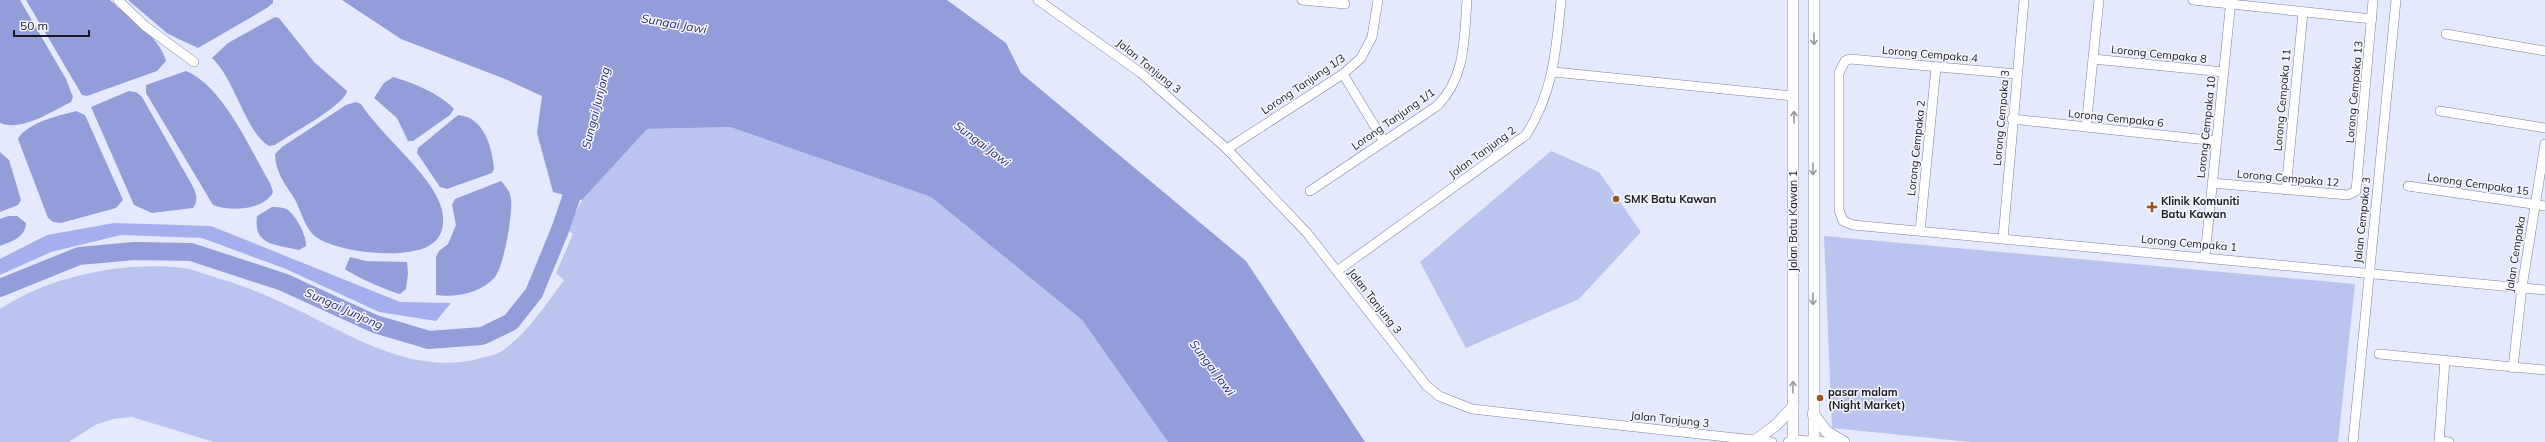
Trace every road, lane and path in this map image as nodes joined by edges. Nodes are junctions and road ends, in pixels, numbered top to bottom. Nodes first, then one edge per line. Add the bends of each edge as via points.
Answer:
1 (118, 0) edge
2 (1038, 0) edge
3 (1302, 0) edge
4 (1378, 0) edge
5 (1467, 0) edge
6 (1561, 0) edge
7 (1794, 0) edge
8 (1814, 0) edge
9 (2024, 0) edge
10 (2099, 0) edge
11 (2193, 0) edge
12 (2374, 0) edge
13 (2396, 0) edge
14 (2231, 2) edge
15 (1344, 4) dead end
16 (2303, 12) junction
17 (2372, 19) junction
18 (2446, 34) dead end
19 (2545, 51) edge
20 (2093, 59) junction
21 (194, 62) dead end
22 (1936, 67) junction
23 (1554, 72) junction
24 (2224, 72) junction
25 (1343, 74) junction
26 (2017, 74) junction
27 (1793, 96) junction
28 (2440, 111) dead end
29 (2012, 119) junction
30 (2086, 127) junction
31 (2545, 128) edge
32 (1383, 140) junction
33 (2217, 141) junction
34 (2545, 144) edge
35 (1227, 149) junction
36 (2212, 183) junction
37 (2408, 186) dead end
38 (2358, 187) joint
39 (2286, 190) junction
40 (1310, 191) dead end
41 (2535, 204) junction
42 (2545, 206) edge
43 (1839, 210) joint
44 (1920, 231) junction
45 (2003, 238) junction
46 (2205, 256) junction
47 (1337, 271) junction
48 (2369, 272) junction
49 (2522, 287) junction
50 (2545, 290) edge
51 (2378, 354) dead end
52 (2445, 360) junction
53 (2513, 368) junction
54 (2545, 370) edge
55 (1793, 407) junction
56 (1813, 414) junction
57 (1765, 441) edge
58 (1791, 441) edge
59 (1814, 441) edge
60 (1828, 442) edge
61 (1844, 442) edge
62 (2353, 442) edge
63 (2439, 442) edge
64 (2449, 442) edge

1 - 21 street via 145,26
2 - 35 street, Jalan Tanjung 3 via 1141,73
3 - 15 street
4 - 25 street, Lorong Tanjung 1/3 via 1375,25 1367,50 1362,58
5 - 32 street, Lorong Tanjung 1/1 via 1462,63 1448,94 1437,106
6 - 23 street, Jalan Tanjung 2
7 - 27 street, Jalan Batu Kawan 1
8 -> 56 street, Jalan Batu Kawan 1
9 - 26 street, Lorong Cempaka 3
10 - 20 street
11 - 14 street
12 - 17 street, Lorong Cempaka 13
13 - 48 street, Jalan Cempaka 3
14 - 16 street
14 - 24 street, Lorong Cempaka 10
16 - 17 street
16 - 39 street, Lorong Cempaka 11
17 - 38 street, Lorong Cempaka 13
18 - 19 street
20 - 24 street, Lorong Cempaka 8
20 - 30 street
22 - 26 street, Lorong Cempaka 4
22 - 43 street, Lorong Cempaka 4 via 1850,59 1842,64 1839,73
22 - 44 street, Lorong Cempaka 2
23 - 27 street
23 - 47 street, Jalan Tanjung 2 via 1537,119 1526,135
24 - 33 street, Lorong Cempaka 10
25 - 32 street
25 - 35 street, Lorong Tanjung 1/3
26 - 29 street, Lorong Cempaka 3
55 -> 27 street, Jalan Batu Kawan 1
28 - 31 street
29 - 30 street, Lorong Cempaka 6
29 - 45 street, Lorong Cempaka 3
30 - 33 street, Lorong Cempaka 6
32 - 40 street, Lorong Tanjung 1/1
33 - 36 street, Lorong Cempaka 10
34 - 41 street, Jalan Cempaka
35 - 47 street, Jalan Tanjung 3 via 1307,233
36 - 39 street, Lorong Cempaka 12
36 - 46 street, Lorong Cempaka 10
37 - 41 street, Lorong Cempaka 15
38 - 39 street, Lorong Cempaka 12 via 2353,194 2348,195
41 - 42 street, Lorong Cempaka 15
41 - 49 street, Jalan Cempaka
43 - 44 street, Lorong Cempaka 1 via 1843,221 1848,224
44 - 45 street, Lorong Cempaka 1
45 - 46 street, Lorong Cempaka 1
46 - 48 street, Lorong Cempaka 1
47 - 57 street, Jalan Tanjung 3 via 1426,385 1454,404 1509,414
48 - 49 street, Lorong Cempaka 1
48 - 62 street, Jalan Cempaka 3
49 - 50 street, Lorong Cempaka 1
49 - 53 street, Jalan Cempaka
51 - 52 street
52 - 53 street
52 - 63 street
53 - 54 street
55 - 57 street
55 - 58 street, Jalan Batu Kawan 1
56 - 59 street, Jalan Batu Kawan 1
56 - 61 street via 1828,432
58 - 59 street
59 - 60 street
63 - 64 street

